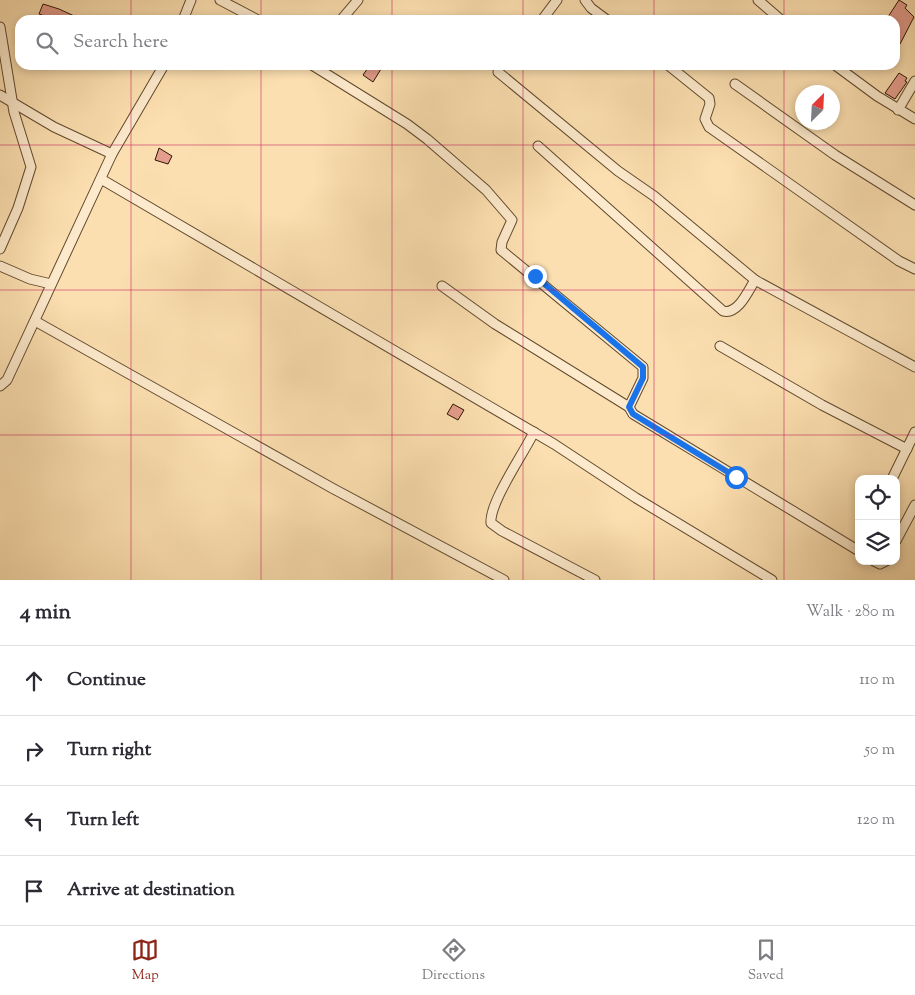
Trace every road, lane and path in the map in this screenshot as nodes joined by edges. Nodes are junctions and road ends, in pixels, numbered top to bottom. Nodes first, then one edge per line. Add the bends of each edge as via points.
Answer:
1 (191, 0) edge
2 (220, 0) edge
3 (358, 0) edge
4 (557, 0) edge
5 (585, 0) edge
6 (758, 0) edge
7 (185, 15) edge
8 (248, 15) edge
9 (344, 15) edge
10 (546, 15) edge
11 (602, 15) edge
12 (775, 15) edge
13 (0, 27) edge
14 (161, 70) edge
15 (320, 70) edge
16 (674, 70) edge
17 (842, 70) edge
18 (498, 72) dead end
19 (915, 81) edge
20 (735, 84) dead end
21 (0, 95) edge
22 (13, 102) junction
23 (898, 110) junction
24 (915, 119) edge
25 (538, 146) dead end
26 (112, 154) junction
27 (101, 179) junction
28 (915, 205) edge
29 (0, 249) edge
30 (0, 266) edge
31 (915, 269) edge
32 (754, 280) junction
33 (51, 284) junction
34 (442, 286) dead end
35 (35, 321) junction
36 (720, 346) dead end
37 (915, 367) edge
38 (0, 386) edge
39 (629, 407) junction
40 (534, 432) junction
41 (915, 432) edge
42 (907, 449) junction
43 (894, 475) edge
44 (915, 505) edge
45 (900, 534) edge
46 (855, 546) edge
47 (504, 580) edge
48 (596, 580) edge
49 (772, 580) edge

1 - 7 street
2 - 8 street
3 - 9 street
4 - 10 street
5 - 11 street
6 - 12 street
13 - 22 street
14 - 26 street
15 - 39 street via 407,124 498,203 512,220 501,250 643,367 643,378
16 - 31 street via 709,98 704,119 709,127
17 - 23 street
18 - 32 street
19 - 23 street
20 - 28 street via 835,155
21 - 22 street
22 - 26 street via 54,127
22 - 29 street via 31,167
23 - 24 street
25 - 32 street via 723,311 736,309
26 - 27 street
27 - 33 street
27 - 40 street
30 - 33 street
32 - 37 street
33 - 35 street
34 - 39 street via 495,324
35 - 38 street
35 - 47 street via 332,488
36 - 42 street
39 - 46 street via 633,414
40 - 48 street via 492,510 491,523 502,532
40 - 49 street
41 - 42 street
42 - 43 street
44 - 45 street

